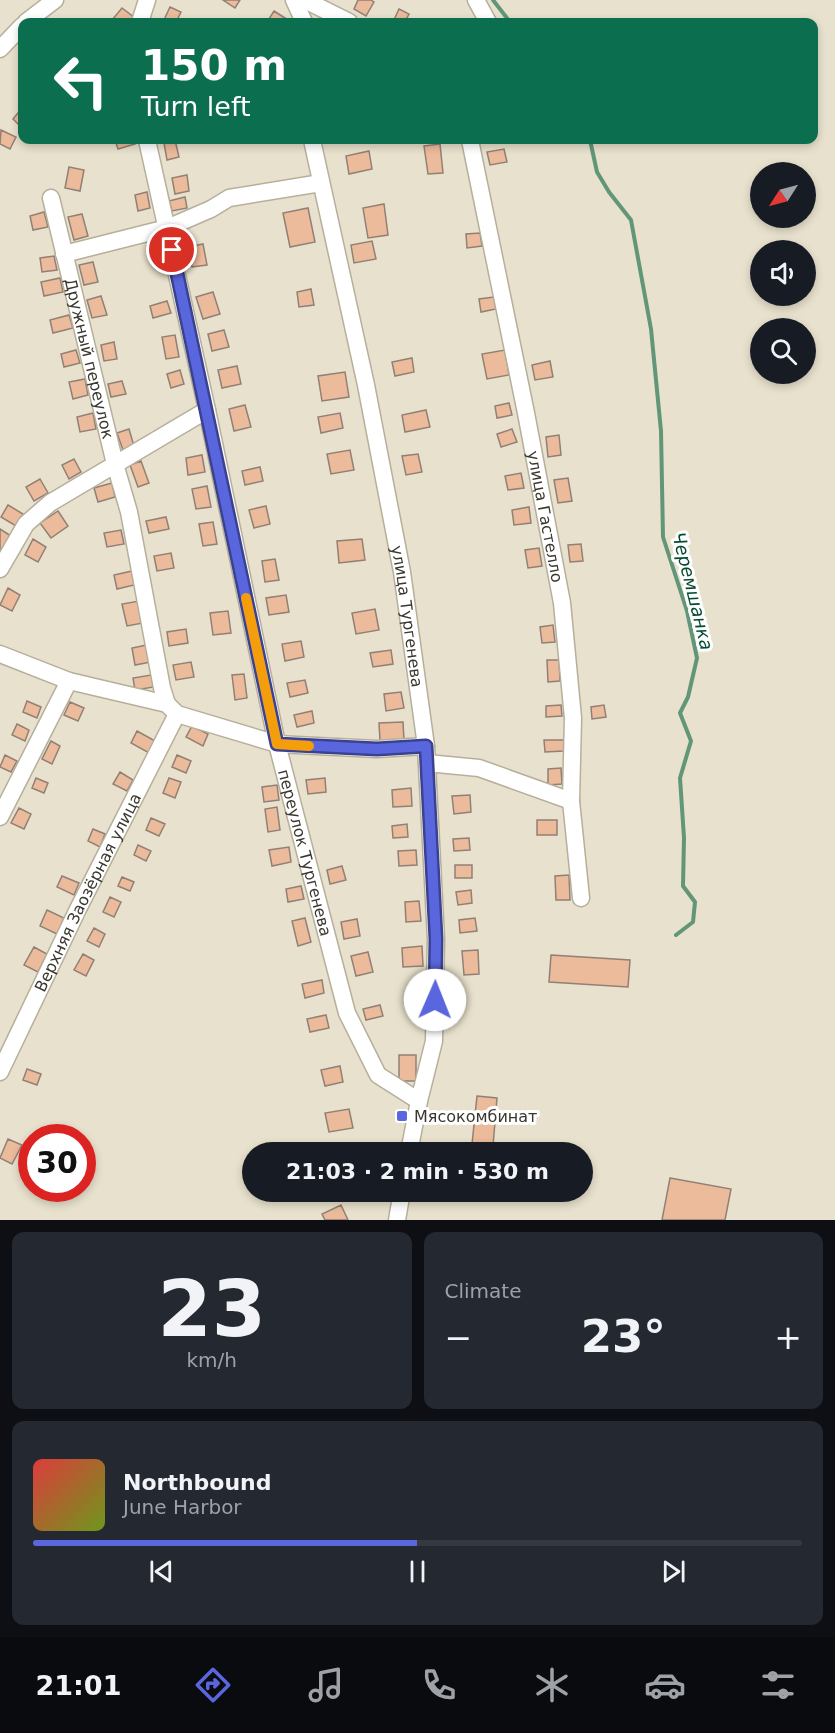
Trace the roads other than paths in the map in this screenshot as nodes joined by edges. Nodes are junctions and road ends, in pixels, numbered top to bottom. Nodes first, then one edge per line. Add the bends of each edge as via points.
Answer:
1 (55, 0) edge
2 (147, 0) edge
3 (294, 0) edge
4 (305, 0) edge
5 (476, 0) edge
6 (31, 18) edge
7 (141, 18) edge
8 (302, 18) edge
9 (341, 18) edge
10 (486, 18) edge
11 (18, 30) edge
12 (0, 49) edge
13 (148, 144) edge
14 (313, 144) edge
15 (471, 144) edge
16 (321, 183) junction
17 (51, 198) dead end
18 (167, 228) junction
19 (64, 254) junction
20 (207, 410) junction
21 (115, 464) junction
22 (0, 569) edge
23 (0, 654) edge
24 (69, 681) junction
25 (172, 709) junction
26 (277, 744) junction
27 (426, 755) junction
28 (571, 801) junction
29 (0, 817) edge
30 (581, 898) dead end
31 (0, 1072) edge
32 (419, 1101) junction
33 (411, 1142) edge
34 (400, 1202) edge
35 (397, 1220) edge

1 - 6 street
2 - 7 street
3 - 8 street
4 - 9 street
5 - 10 street
11 - 12 street
13 - 18 street, переулок Тургенева
14 - 16 street, улица Тургенева
15 - 28 street, улица Гастелло via 562,603 573,718
16 - 18 street via 229,198
16 - 27 street, улица Тургенева via 402,573
17 - 19 street, Дружный переулок
18 - 19 street
18 - 20 street, переулок Тургенева
19 - 21 street, Дружный переулок
20 - 21 street
20 - 26 street, переулок Тургенева
21 - 22 street via 50,503 26,524
21 - 25 street via 129,512 162,688
23 - 24 street
24 - 25 street
24 - 29 street
25 - 26 street
25 - 31 street, Верхняя Заозёрная улица
26 - 27 street
26 - 32 street, переулок Тургенева via 347,1014 378,1075
27 - 28 street via 479,768
27 - 32 street, улица Тургенева via 436,939 435,1018 434,1041
28 - 30 street, улица Гастелло
32 - 33 street
34 - 35 street

